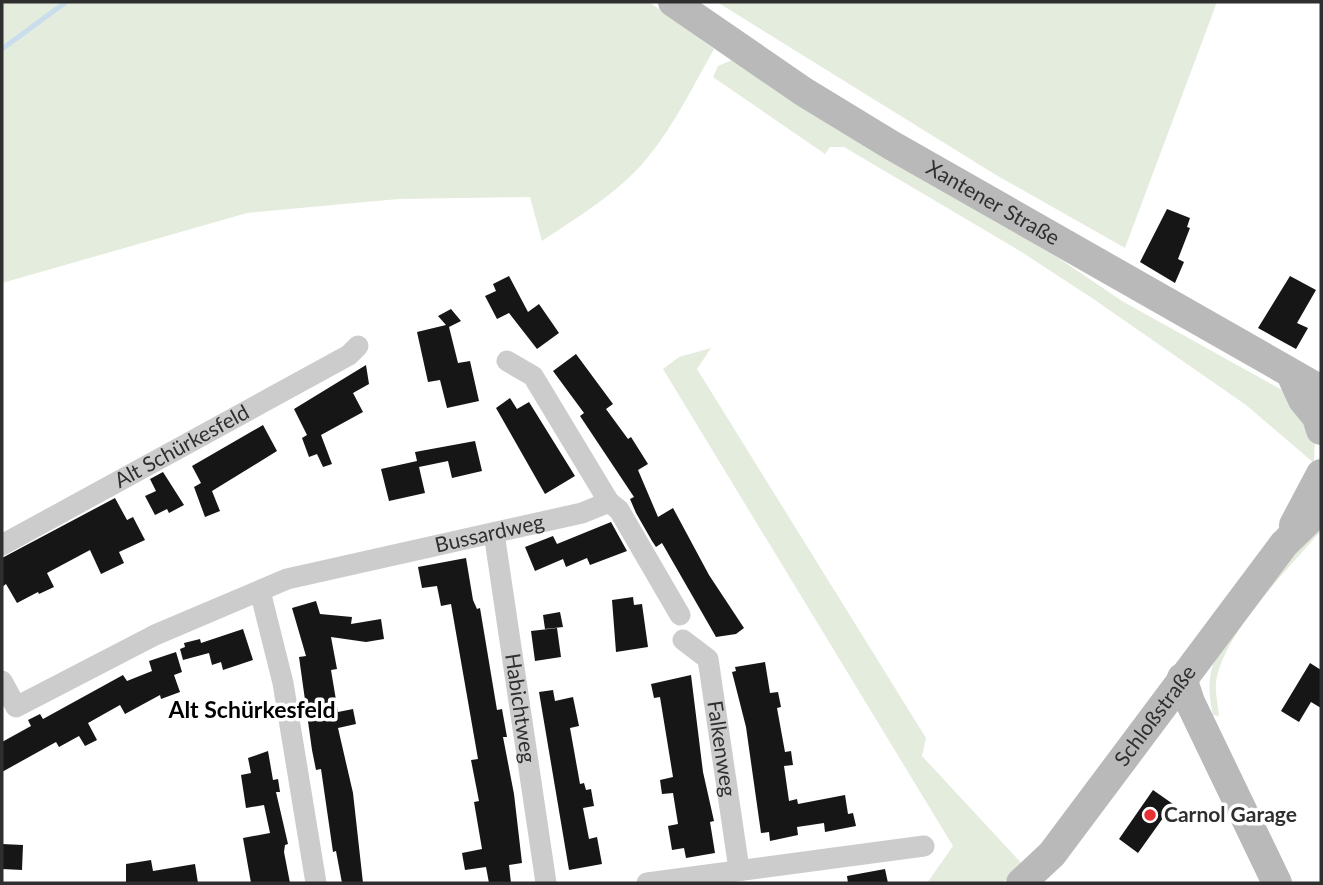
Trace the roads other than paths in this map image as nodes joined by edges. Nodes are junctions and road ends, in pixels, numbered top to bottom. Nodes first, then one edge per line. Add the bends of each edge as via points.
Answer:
1 (673, 2) edge
2 (358, 346) dead end
3 (507, 361) dead end
4 (1291, 373) junction
5 (1321, 390) edge
6 (1321, 430) edge
7 (1321, 474) edge
8 (609, 502) junction
9 (1321, 508) edge
10 (494, 533) junction
11 (1284, 544) junction
12 (2, 545) edge
13 (260, 591) junction
14 (680, 615) dead end
15 (683, 640) dead end
16 (1182, 678) junction
17 (2, 681) edge
18 (9, 711) edge
19 (924, 846) dead end
20 (739, 869) junction
21 (316, 883) edge
22 (546, 883) edge
23 (647, 883) edge
24 (1021, 883) edge
25 (1277, 883) edge

1 - 4 main road, Xantener Straße via 724,40 870,132
2 - 12 street, Alt Schürkesfeld
3 - 8 street via 533,376
4 - 5 main road, Xantener Straße
4 - 6 main road
7 - 11 main road, Schloßstraße
8 - 10 street, Bussardweg via 582,513
8 - 14 street via 619,510
9 - 11 main road, Schloßstraße
10 - 13 street, Bussardweg via 287,579
10 - 22 street, Habichtweg
11 - 16 main road, Schloßstraße
13 - 18 street via 155,635
13 - 21 street via 283,683
15 - 20 street, Falkenweg via 708,659
16 - 24 main road, Schloßstraße via 1052,854
16 - 25 main road
17 - 18 street
19 - 20 street
20 - 23 street

